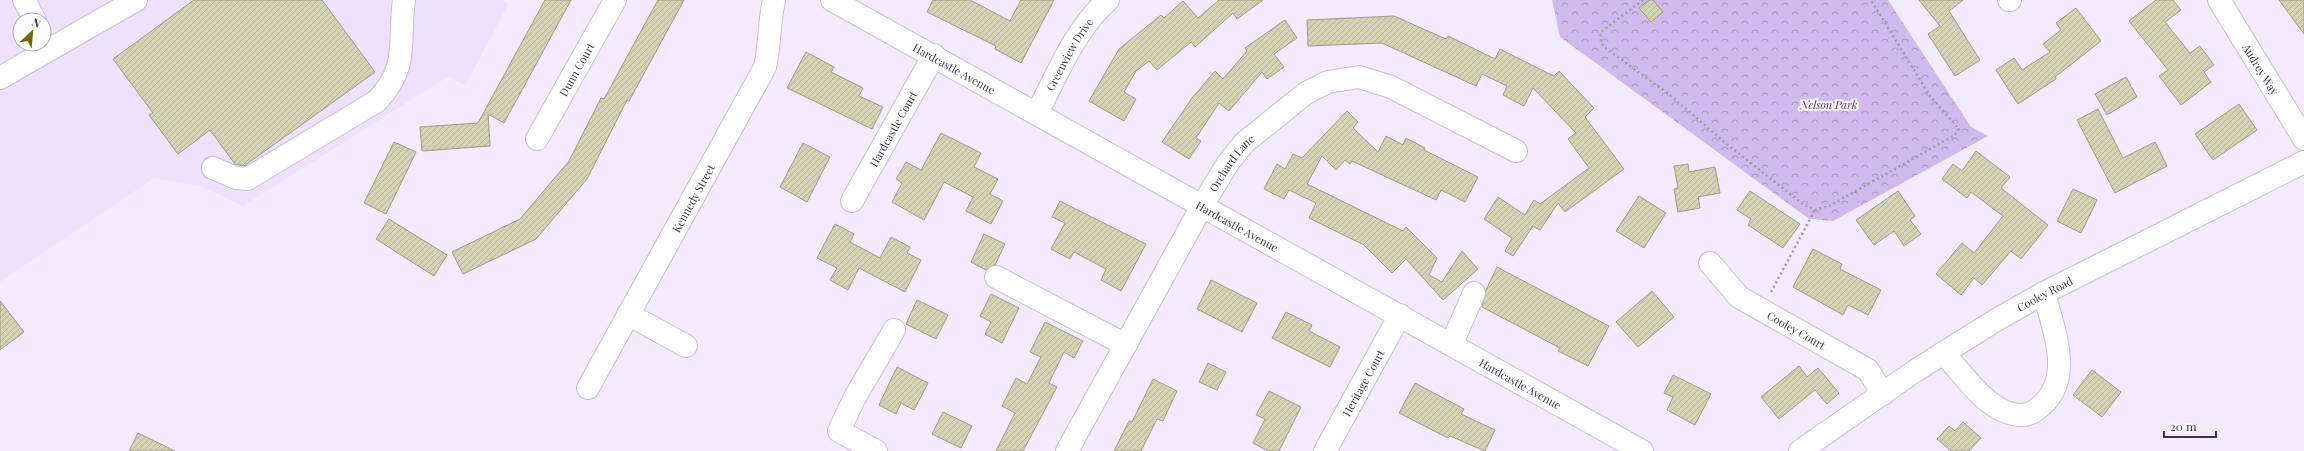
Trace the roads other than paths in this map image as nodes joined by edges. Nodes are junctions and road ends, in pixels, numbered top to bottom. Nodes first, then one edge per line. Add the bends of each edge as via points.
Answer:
1 (24, 0) edge
2 (136, 0) edge
3 (404, 0) edge
4 (615, 0) edge
5 (774, 0) edge
6 (832, 0) edge
7 (1108, 0) edge
8 (2218, 0) edge
9 (31, 12) edge
10 (52, 41) edge
11 (35, 52) edge
12 (934, 55) junction
13 (0, 78) edge
14 (1037, 113) junction
15 (537, 139) dead end
16 (2304, 139) edge
17 (1516, 151) dead end
18 (2304, 162) edge
19 (213, 168) dead end
20 (852, 201) dead end
21 (1202, 206) junction
22 (1710, 263) dead end
23 (996, 277) dead end
24 (1474, 293) dead end
25 (2044, 293) junction
26 (628, 314) junction
27 (1400, 315) junction
28 (894, 330) dead end
29 (1452, 343) junction
30 (686, 346) dead end
31 (1126, 346) junction
32 (1944, 353) junction
33 (588, 388) dead end
34 (1883, 394) junction
35 (876, 451) edge
36 (1067, 451) edge
37 (1325, 451) edge
38 (1642, 451) edge
39 (1800, 451) edge

1 - 9 street
2 - 10 street
3 - 19 street via 404,32 397,73 391,86 377,101 247,179 231,176
4 - 15 street, Dunn Court
5 - 26 street, Kennedy Street via 770,17 770,43 764,67
6 - 12 street, Hardcastle Avenue
7 - 14 street, Greenview Drive via 1078,36
8 - 16 street, Audrey Way
11 - 13 street
12 - 14 street, Hardcastle Avenue
12 - 20 street, Hardcastle Court
14 - 21 street, Hardcastle Avenue
17 - 21 street, Orchard Lane via 1391,87 1359,77 1328,82 1306,93 1244,143 1228,163
18 - 25 street, Cooley Road
21 - 27 street, Hardcastle Avenue
21 - 31 street, Orchard Lane
22 - 34 street, Cooley Court via 1732,292 1868,370
23 - 31 street
24 - 29 street
25 - 32 street, Cooley Road
25 - 32 street via 2056,337 2060,364 2053,396 2030,415 2017,416 1989,402
26 - 30 street
26 - 33 street, Kennedy Street
27 - 29 street, Hardcastle Avenue
27 - 37 street, Heritage Court
28 - 35 street via 854,399 839,431
29 - 38 street, Hardcastle Avenue
31 - 36 street, Orchard Lane
32 - 34 street, Cooley Road
34 - 39 street, Cooley Road

